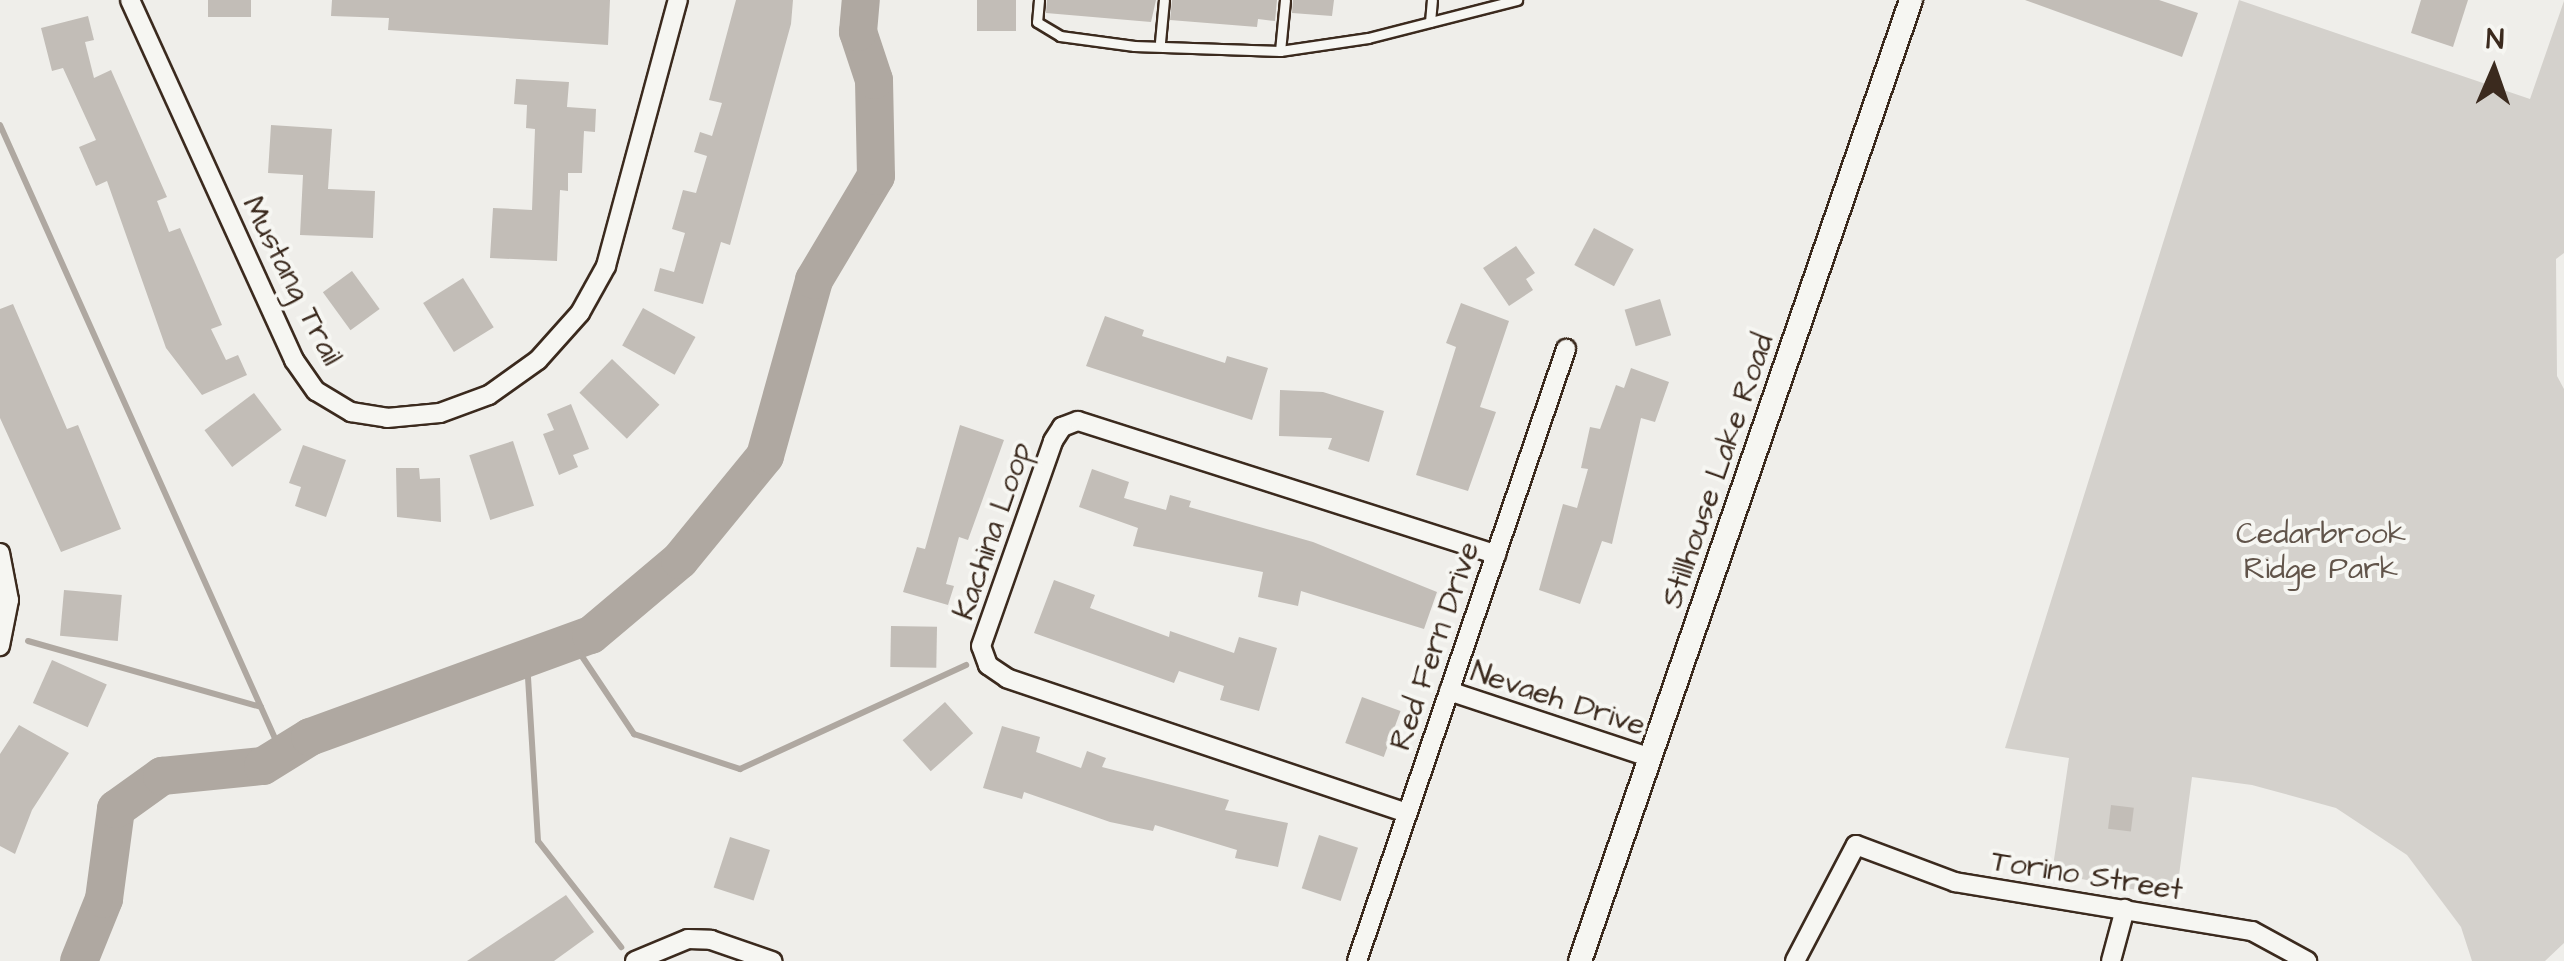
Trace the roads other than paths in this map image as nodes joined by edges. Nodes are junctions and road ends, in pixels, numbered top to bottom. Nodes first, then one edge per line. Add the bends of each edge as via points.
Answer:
1 (130, 0) edge
2 (678, 0) edge
3 (1038, 0) edge
4 (1164, 0) edge
5 (1286, 0) edge
6 (1432, 0) edge
7 (1517, 0) edge
8 (1911, 0) edge
9 (1430, 22) junction
10 (1160, 42) junction
11 (1280, 50) junction
12 (1566, 349) dead end
13 (0, 553) edge
14 (1496, 554) junction
15 (0, 646) edge
16 (1449, 691) junction
17 (1651, 758) junction
18 (1407, 813) junction
19 (2125, 909) junction
20 (635, 961) edge
21 (772, 961) edge
22 (1357, 961) edge
23 (1580, 961) edge
24 (1795, 961) edge
25 (2111, 961) edge
26 (2307, 961) edge

1 - 2 street, Mustang Trail via 294,360 316,391 351,412 387,418 440,412 489,395 538,360 580,313 606,266
3 - 10 lane via 1045,31 1134,46
4 - 10 lane
5 - 11 lane
6 - 9 lane
7 - 9 lane
8 - 17 main road, Stillhouse Lake Road
9 - 11 lane
10 - 11 lane
12 - 14 street, Red Fern Drive
13 - 15 street via 9,600
14 - 16 street, Red Fern Drive
14 - 18 street, Kachina Loop via 1078,421 1062,427 1054,441 982,646 988,664 1007,678
16 - 17 street, Nevaeh Drive
16 - 18 street, Red Fern Drive
17 - 23 main road, Stillhouse Lake Road
18 - 22 street, Red Fern Drive
19 - 24 street, Torino Street via 1955,882 1856,845
19 - 25 street
19 - 26 street, Torino Street via 2252,931
20 - 21 street via 688,939

